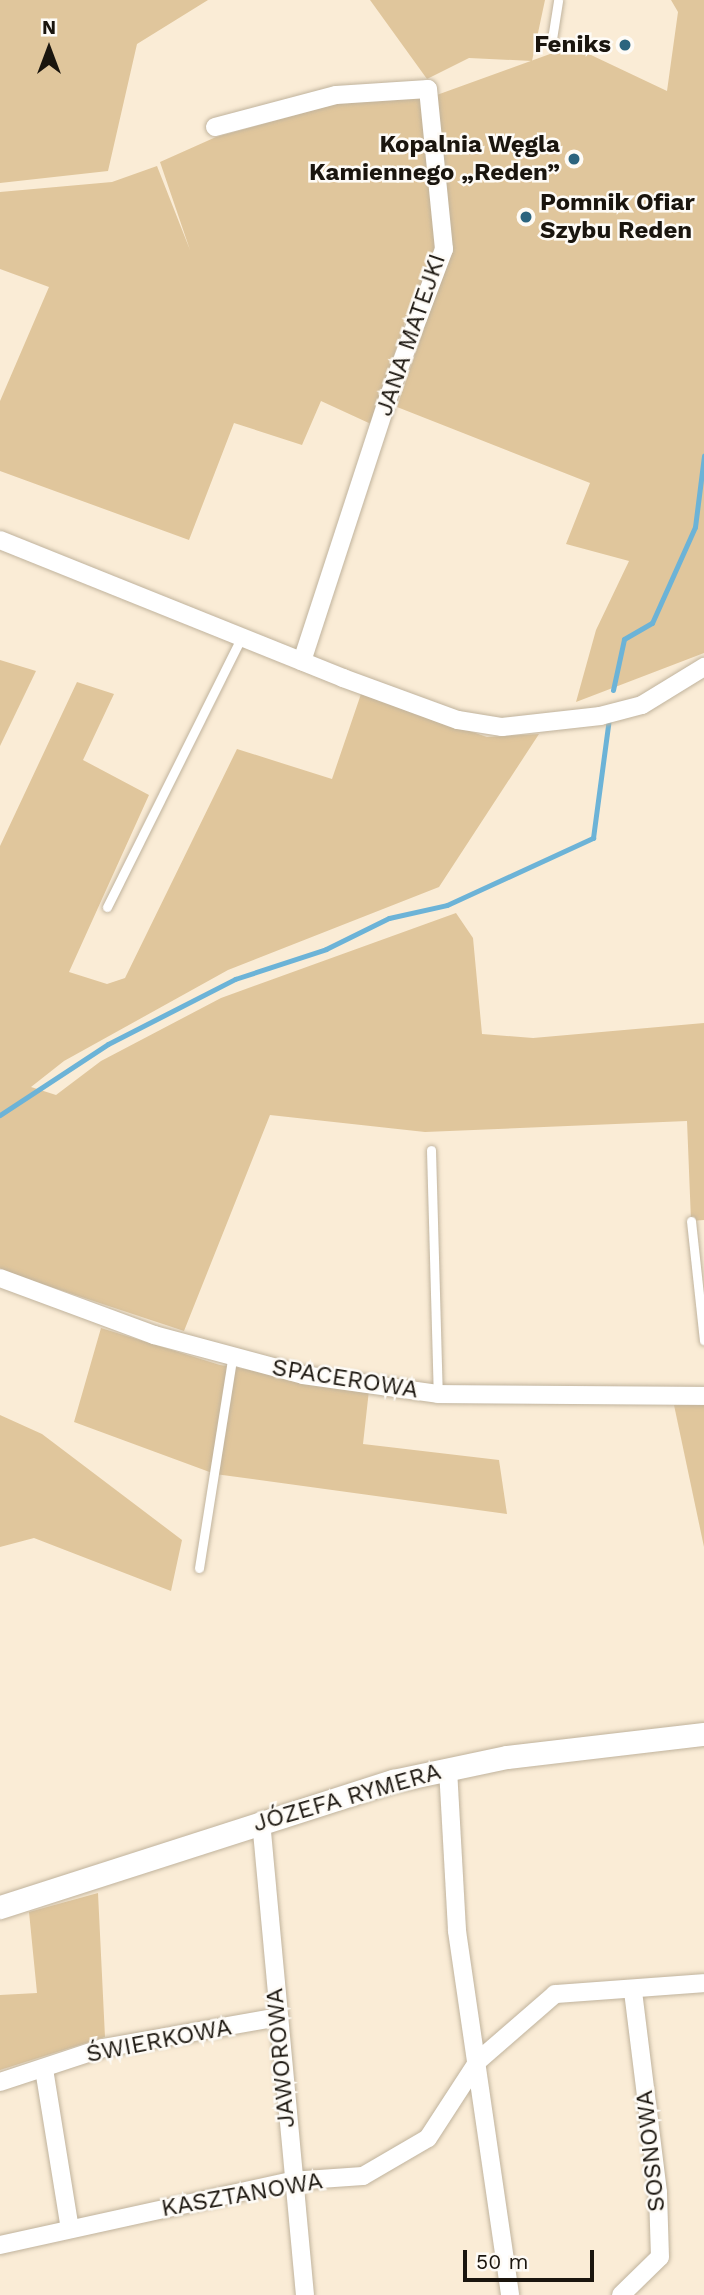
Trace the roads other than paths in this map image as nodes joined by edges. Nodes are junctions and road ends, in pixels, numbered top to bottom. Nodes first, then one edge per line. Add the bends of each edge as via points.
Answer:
1 (558, 0) edge
2 (552, 39) dead end
3 (215, 127) dead end
4 (0, 540) edge
5 (241, 638) junction
6 (302, 661) junction
7 (704, 667) edge
8 (107, 907) dead end
9 (431, 1150) dead end
10 (691, 1221) dead end
11 (0, 1278) edge
12 (704, 1340) edge
13 (232, 1359) junction
14 (439, 1394) junction
15 (704, 1396) edge
16 (199, 1568) dead end
17 (704, 1734) edge
18 (448, 1769) junction
19 (261, 1821) junction
20 (0, 1907) edge
21 (704, 1983) edge
22 (633, 1991) junction
23 (279, 2017) junction
24 (478, 2061) junction
25 (44, 2069) junction
26 (0, 2082) edge
27 (291, 2180) junction
28 (70, 2230) junction
29 (0, 2245) edge
30 (305, 2295) edge
31 (510, 2295) edge
32 (621, 2295) edge

1 - 2 lane
3 - 6 street, JANA MATEJKI via 337,95 428,89 444,249 388,398
4 - 5 street
5 - 6 street
5 - 8 lane
6 - 7 street via 458,720 502,727 561,722 642,705
9 - 14 lane
10 - 12 lane
11 - 13 street, SPACEROWA
13 - 14 street, SPACEROWA via 303,1375
13 - 16 lane
14 - 15 street, SPACEROWA
17 - 18 street, JÓZEFA RYMERA via 507,1757
18 - 19 street, JÓZEFA RYMERA
18 - 24 street via 457,1931
19 - 20 street, JÓZEFA RYMERA
19 - 23 street, JAWOROWA
21 - 22 street, KASZTANOWA
22 - 24 street, KASZTANOWA via 555,1994
22 - 32 street, SOSNOWA via 658,2192 660,2257
23 - 25 street, ŚWIERKOWA via 103,2048
23 - 27 street, JAWOROWA
24 - 27 street, KASZTANOWA via 428,2138 363,2176
24 - 31 street
25 - 26 street, ŚWIERKOWA
25 - 28 street
27 - 28 street, KASZTANOWA
27 - 30 street, JAWOROWA
28 - 29 street, KASZTANOWA

